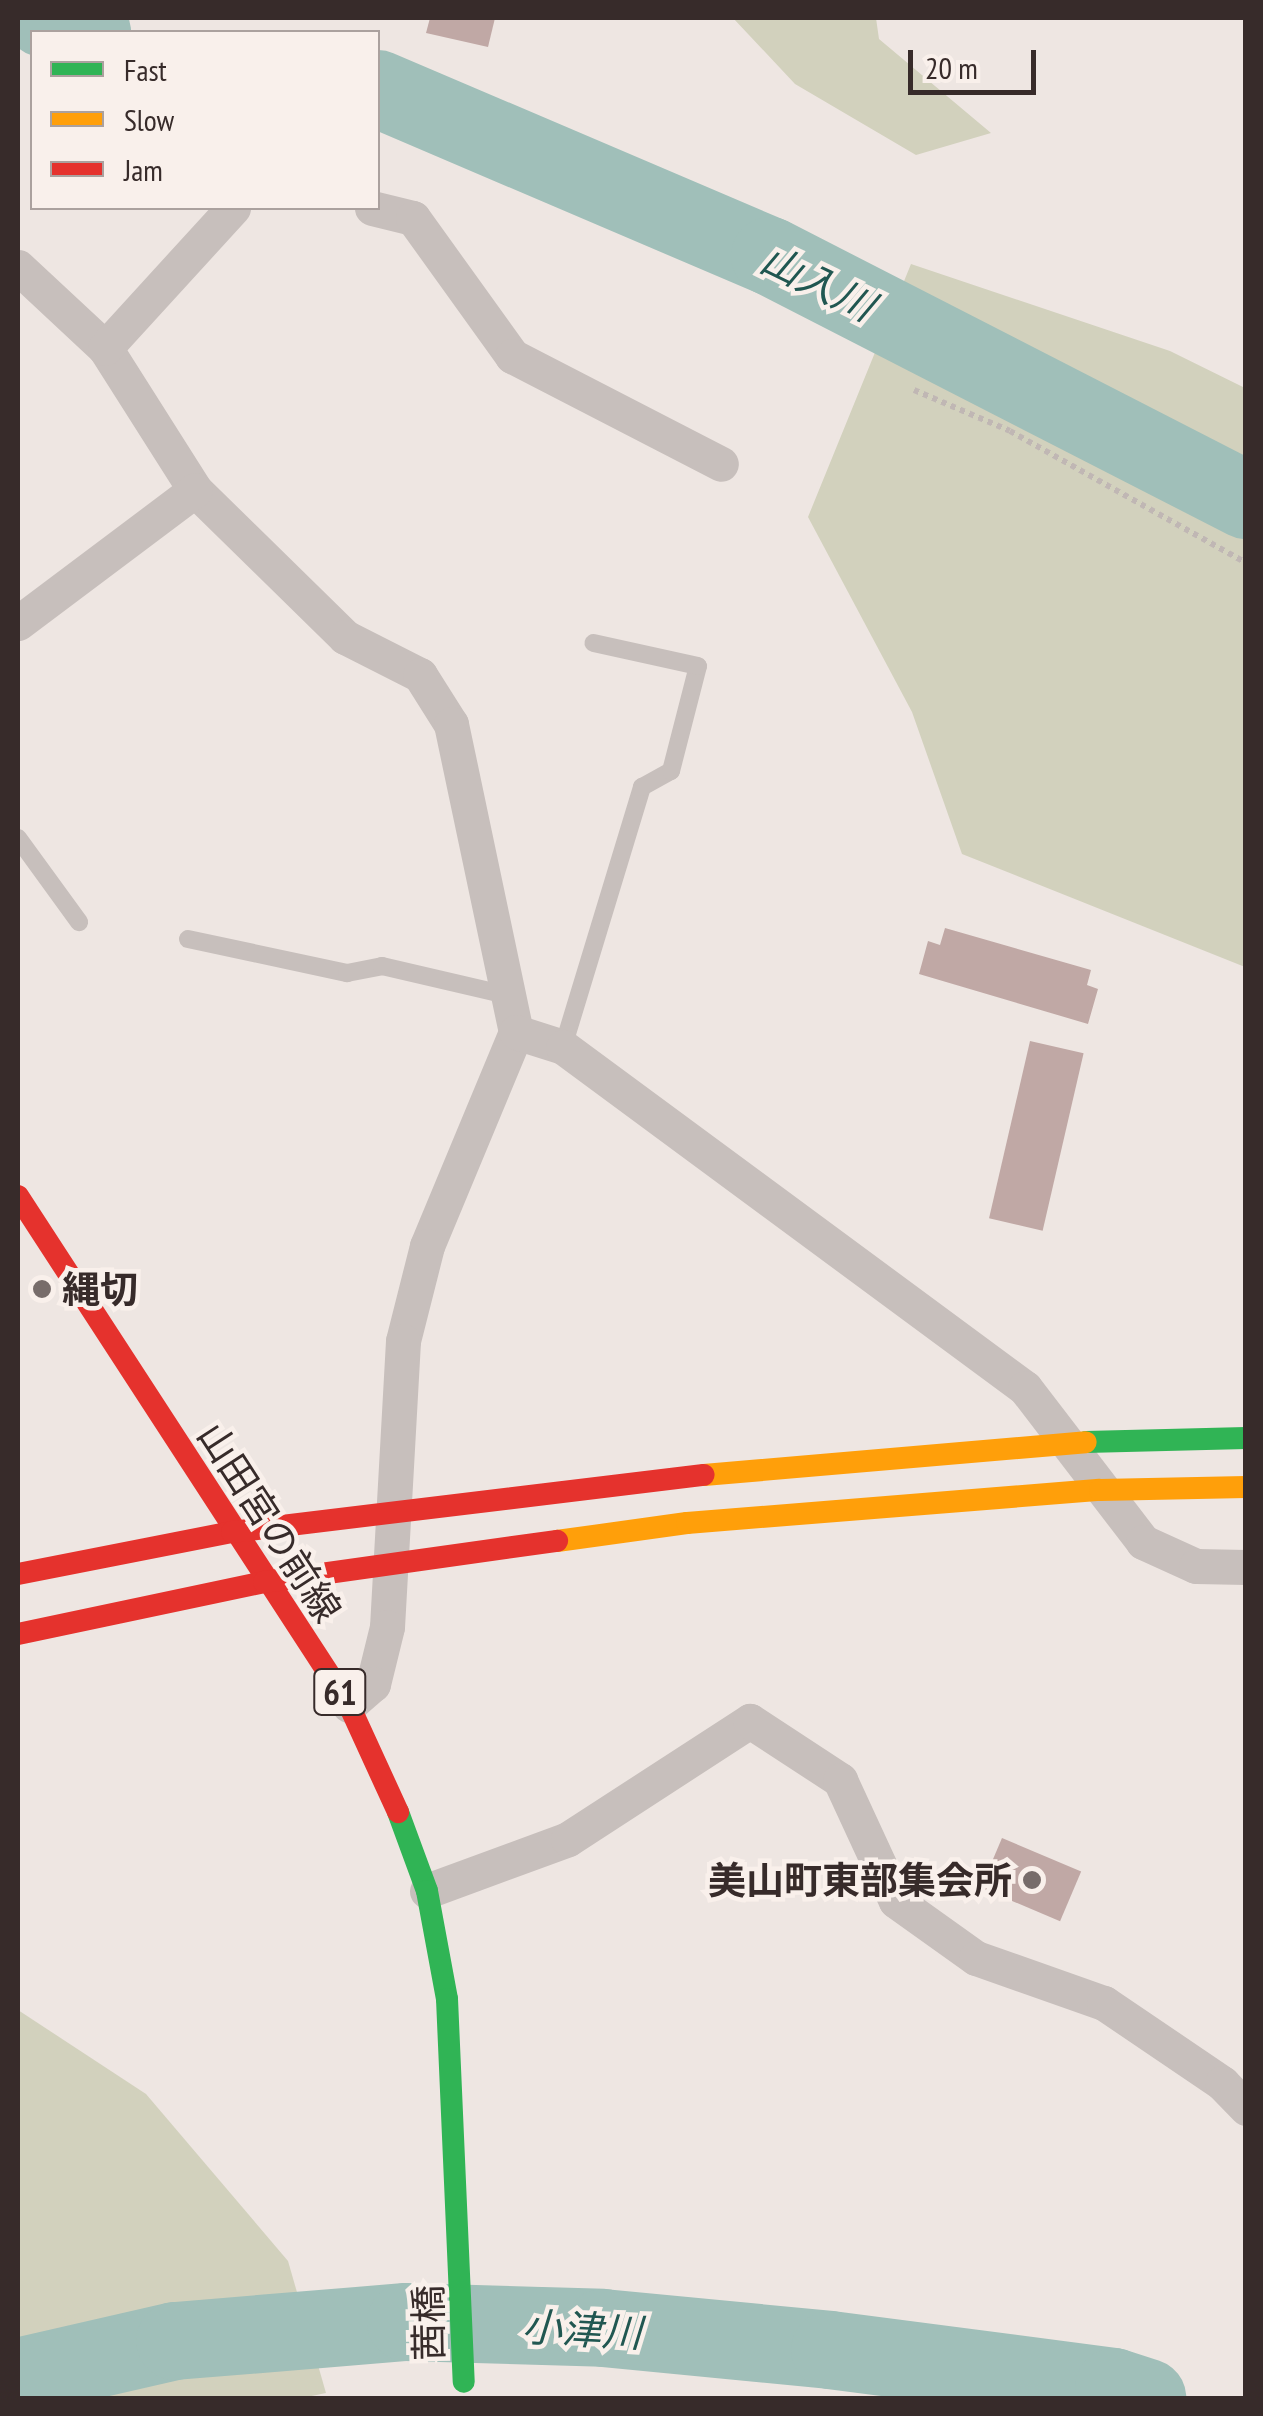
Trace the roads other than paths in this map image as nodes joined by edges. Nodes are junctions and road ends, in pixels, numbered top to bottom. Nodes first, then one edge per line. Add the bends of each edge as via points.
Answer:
1 (232, 210) edge
2 (380, 210) edge
3 (18, 267) edge
4 (105, 348) junction
5 (721, 464) dead end
6 (196, 490) junction
7 (18, 623) edge
8 (593, 643) dead end
9 (18, 838) edge
10 (79, 922) dead end
11 (188, 939) dead end
12 (507, 995) junction
13 (516, 1032) junction
14 (563, 1047) junction
15 (18, 1196) edge
16 (1246, 1438) edge
17 (1072, 1442) junction
18 (1246, 1486) edge
19 (1100, 1490) junction
20 (395, 1512) junction
21 (232, 1532) junction
22 (393, 1564) junction
23 (1246, 1566) edge
24 (18, 1574) edge
25 (264, 1582) junction
26 (18, 1634) edge
27 (348, 1705) junction
28 (427, 1891) junction
29 (1246, 2108) edge
30 (462, 2263) joint
31 (464, 2390) edge

1 - 4 street
2 - 5 street via 413,218 512,356
3 - 4 street
4 - 6 street
6 - 7 street
6 - 12 street via 345,638 420,674 451,724
8 - 14 lane via 698,666 671,771 642,787
9 - 10 lane
11 - 12 lane via 348,972 382,966
12 - 13 street
13 - 14 street
13 - 20 street via 428,1246 403,1340
14 - 17 street via 1026,1388
15 - 21 street, 山田宮の前線 / 61
16 - 17 street
17 - 19 street
17 - 20 street
18 - 19 street
19 - 22 street via 686,1523
19 - 23 street via 1142,1542 1196,1566
20 - 21 street
20 - 22 street
21 - 24 street
21 - 25 street, 山田宮の前線 / 61
22 - 25 street
22 - 27 street via 373,1684
25 - 26 street
25 - 27 street, 山田宮の前線 / 61
27 - 28 street, 山田宮の前線 / 61
28 - 29 street via 568,1839 750,1722 840,1780 896,1901 976,1958 1104,2003 1222,2083
28 - 30 street, 山田宮の前線 / 61 via 447,1999
30 - 31 street, 茜橋 / 61

